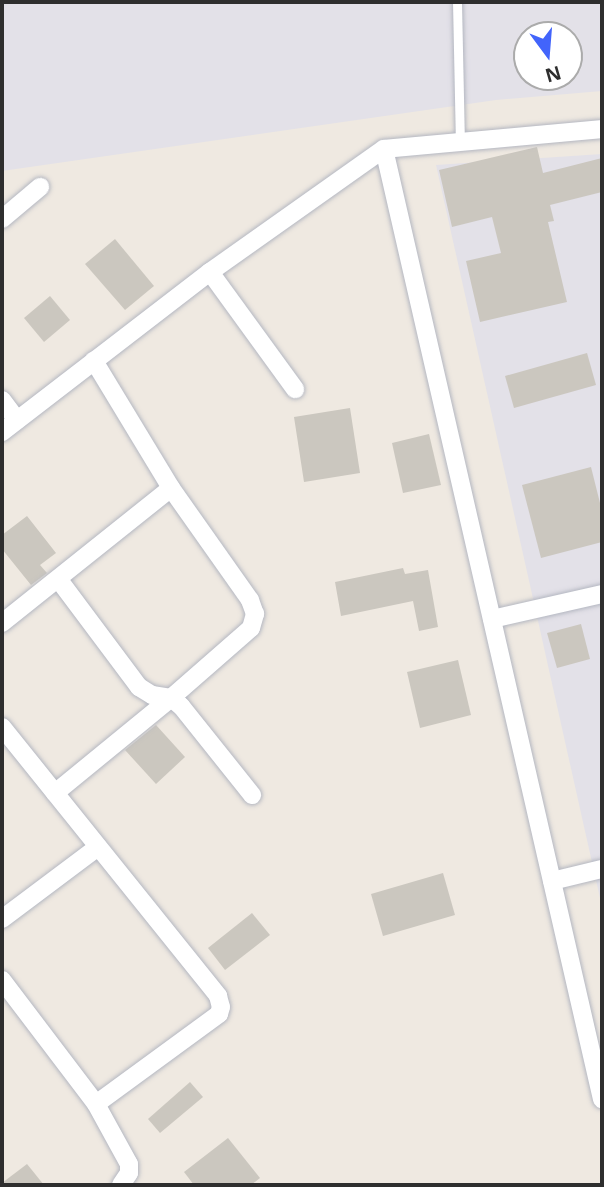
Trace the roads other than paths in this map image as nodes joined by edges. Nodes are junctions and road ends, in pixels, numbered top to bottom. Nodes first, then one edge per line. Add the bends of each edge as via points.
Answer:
1 (457, 2) edge
2 (602, 129) edge
3 (460, 142) junction
4 (384, 149) junction
5 (40, 187) dead end
6 (2, 219) edge
7 (210, 272) junction
8 (94, 361) junction
9 (295, 389) dead end
10 (2, 400) edge
11 (17, 420) junction
12 (2, 432) edge
13 (171, 488) junction
14 (59, 580) junction
15 (602, 594) edge
16 (492, 618) junction
17 (2, 623) edge
18 (171, 698) junction
19 (2, 727) edge
20 (55, 793) junction
21 (251, 795) dead end
22 (98, 848) junction
23 (602, 869) edge
24 (552, 881) junction
25 (2, 919) edge
26 (2, 980) edge
27 (602, 1099) edge
28 (96, 1104) junction
29 (121, 1185) edge

1 - 3 lane
2 - 3 street
3 - 4 street
4 - 7 street
4 - 16 street
5 - 6 street
7 - 8 street
7 - 9 street
8 - 11 street
8 - 13 street
10 - 11 street
11 - 12 street
13 - 14 street
13 - 18 street via 250,600 255,614 251,628
14 - 17 street
14 - 18 street via 139,687
15 - 16 street
16 - 24 street
18 - 20 street
18 - 21 street
19 - 20 street
20 - 22 street
22 - 25 street
22 - 28 street via 218,996 221,1007 219,1014
23 - 24 street
24 - 27 street
26 - 28 street
28 - 29 street via 129,1164

